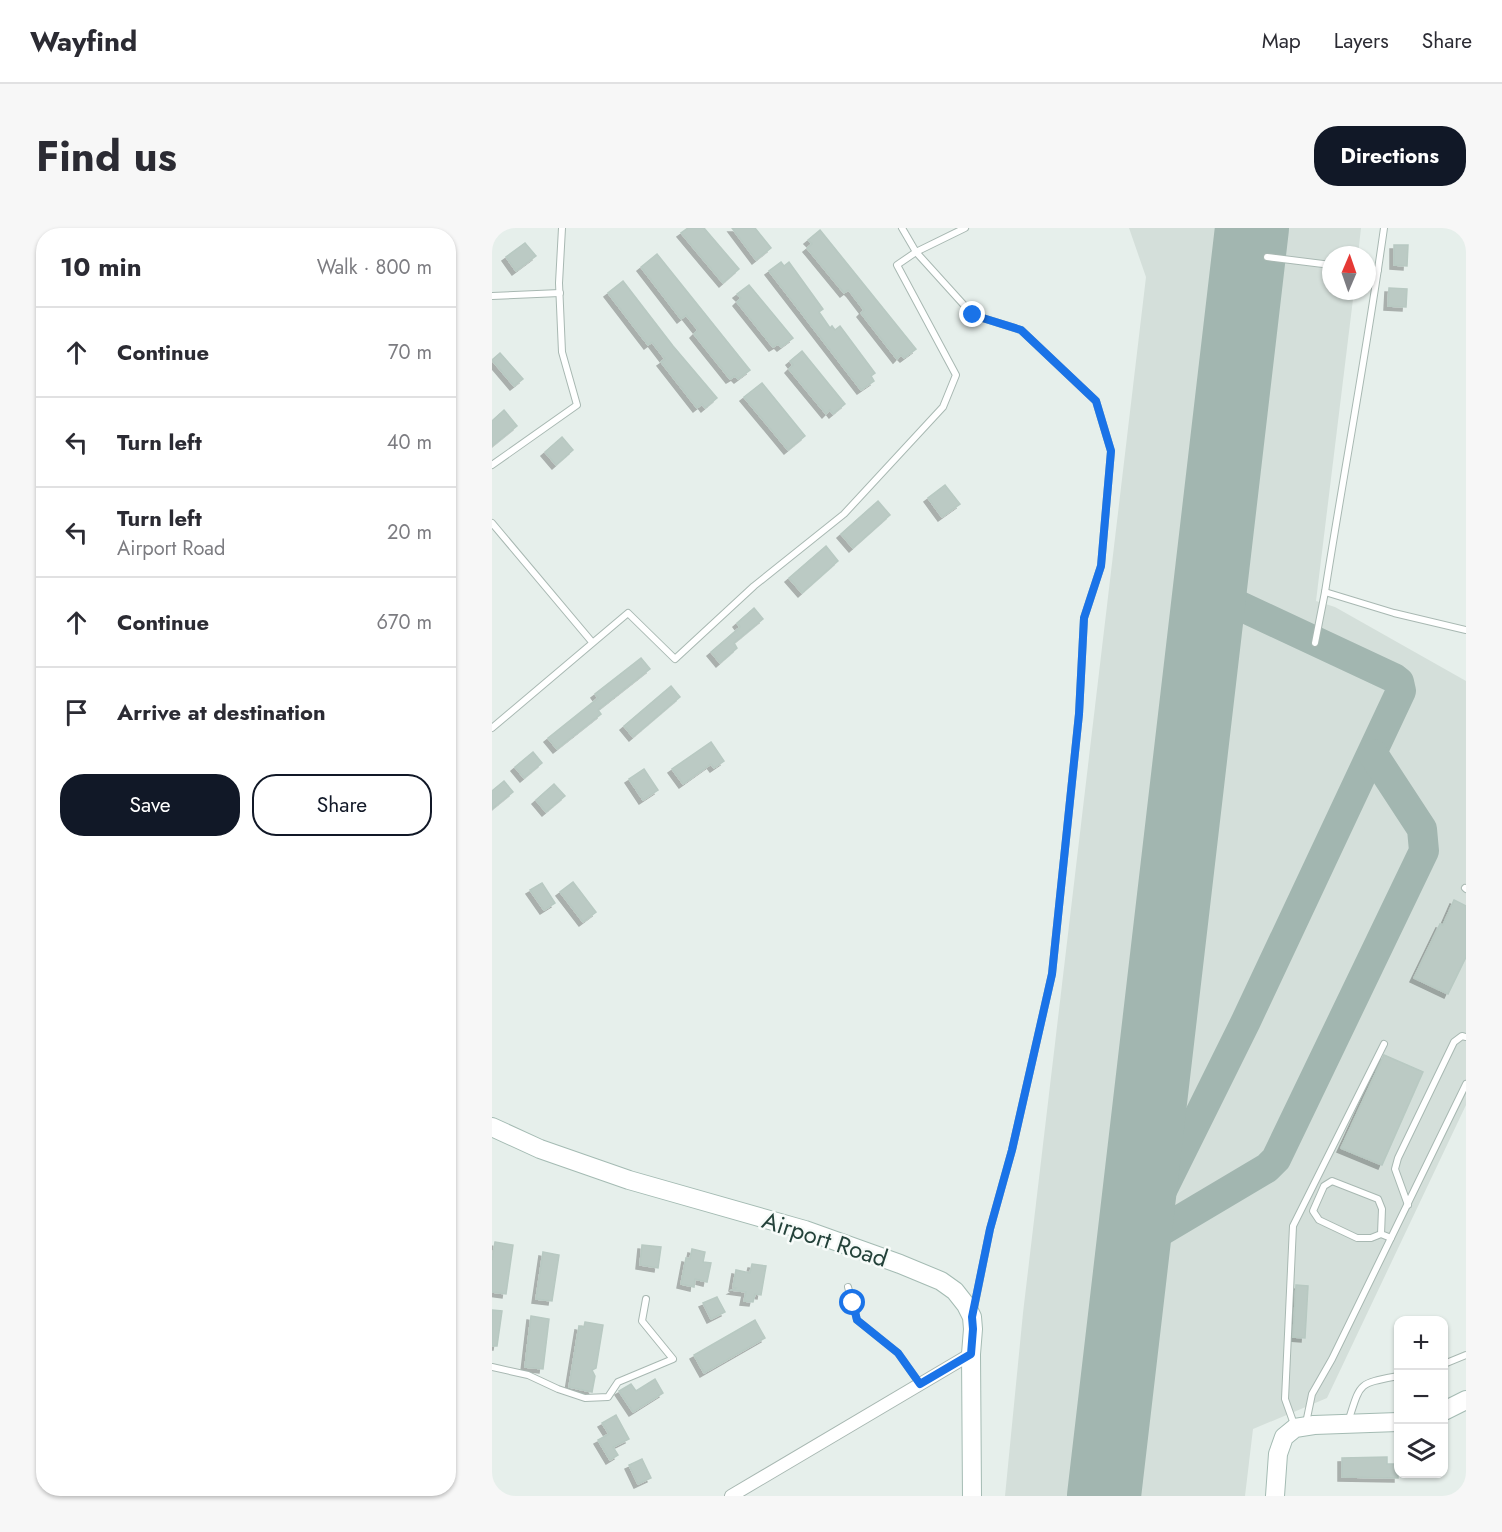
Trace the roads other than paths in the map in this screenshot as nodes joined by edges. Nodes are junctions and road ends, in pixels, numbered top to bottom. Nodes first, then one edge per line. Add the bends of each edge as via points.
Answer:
1 (562, 228) edge
2 (902, 228) edge
3 (965, 228) edge
4 (1384, 228) edge
5 (916, 252) junction
6 (1267, 257) dead end
7 (1322, 264) edge
8 (1378, 270) joint
9 (560, 292) junction
10 (492, 296) edge
11 (492, 465) edge
12 (492, 523) edge
13 (1325, 592) junction
14 (1466, 630) edge
15 (592, 642) junction
16 (1315, 643) dead end
17 (492, 728) edge
18 (1466, 1037) edge
19 (1384, 1044) dead end
20 (1466, 1084) edge
21 (492, 1127) edge
22 (1408, 1205) junction
23 (1381, 1234) junction
24 (1391, 1238) junction
25 (848, 1287) dead end
26 (646, 1299) dead end
27 (972, 1317) junction
28 (971, 1354) junction
29 (1466, 1355) edge
30 (1448, 1362) edge
31 (492, 1367) edge
32 (1394, 1377) edge
33 (920, 1384) junction
34 (1466, 1400) edge
35 (1448, 1409) edge
36 (1394, 1422) edge
37 (1347, 1424) junction
38 (1300, 1427) junction
39 (731, 1496) edge
40 (972, 1496) edge
41 (1275, 1496) edge

1 - 9 lane
2 - 5 lane
3 - 5 lane
4 - 8 lane
5 - 15 lane via 897,266 956,375 943,407 844,514 754,586 675,659 628,613
5 - 27 lane via 973,315 1021,330 1096,401 1111,451 1101,566 1084,618 1079,714 1052,974
6 - 7 lane
8 - 13 lane
9 - 10 lane
9 - 11 lane via 562,352 577,405
12 - 15 lane
13 - 14 lane
13 - 16 lane
15 - 17 lane
18 - 22 lane via 1454,1042 1398,1158 1395,1169
19 - 38 lane via 1293,1226 1285,1399
20 - 22 lane
21 - 27 main road, Airport Road via 540,1149 618,1176 805,1230 900,1264 955,1291
22 - 24 lane
23 - 23 lane via 1357,1238 1318,1220 1313,1210 1324,1186 1332,1181 1378,1199 1382,1209
23 - 24 lane
24 - 38 lane via 1312,1394
25 - 33 lane via 857,1320 898,1353
26 - 31 lane via 642,1321 672,1359 618,1382 608,1396 585,1398 528,1375
27 - 28 main road
28 - 33 street
28 - 40 main road
29 - 30 lane
32 - 37 lane via 1369,1381 1359,1389
33 - 39 street
34 - 35 main road
36 - 37 main road
37 - 38 main road
38 - 41 main road via 1284,1437 1278,1454

